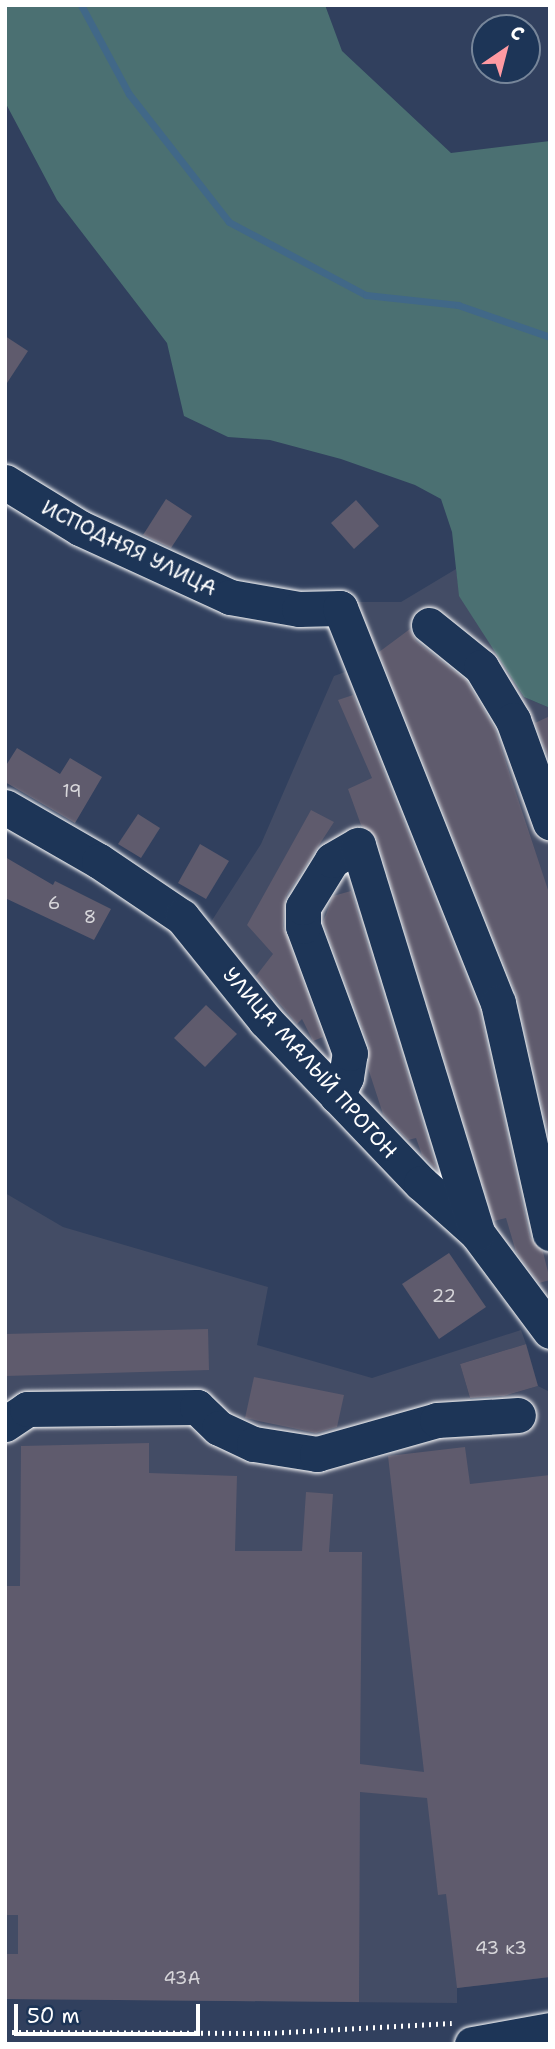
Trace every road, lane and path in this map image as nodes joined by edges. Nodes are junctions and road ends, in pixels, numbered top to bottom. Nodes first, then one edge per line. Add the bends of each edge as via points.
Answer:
1 (5, 482) edge
2 (429, 625) dead end
3 (5, 807) edge
4 (548, 813) edge
5 (337, 1096) junction
6 (477, 1233) junction
7 (550, 1233) edge
8 (550, 1331) edge
9 (519, 1415) dead end
10 (5, 1424) edge
11 (550, 2030) edge
12 (5, 2032) edge
13 (466, 2033) edge

1 - 7 street, ИСПОДНЯЯ УЛИЦА via 80,528 230,597 299,609 340,608 498,1003
2 - 4 street via 481,667 513,720
3 - 5 street, УЛИЦА МАЛЫЙ ПРОГОН via 99,861 182,917 265,1020
5 - 6 street, УЛИЦА МАЛЫЙ ПРОГОН
5 - 6 street via 350,1053 303,926 303,907 332,860 358,845
6 - 8 street, УЛИЦА МАЛЫЙ ПРОГОН
9 - 10 street via 437,1420 317,1454 254,1444 219,1428 197,1407 27,1409
11 - 13 street
12 - 13 path

